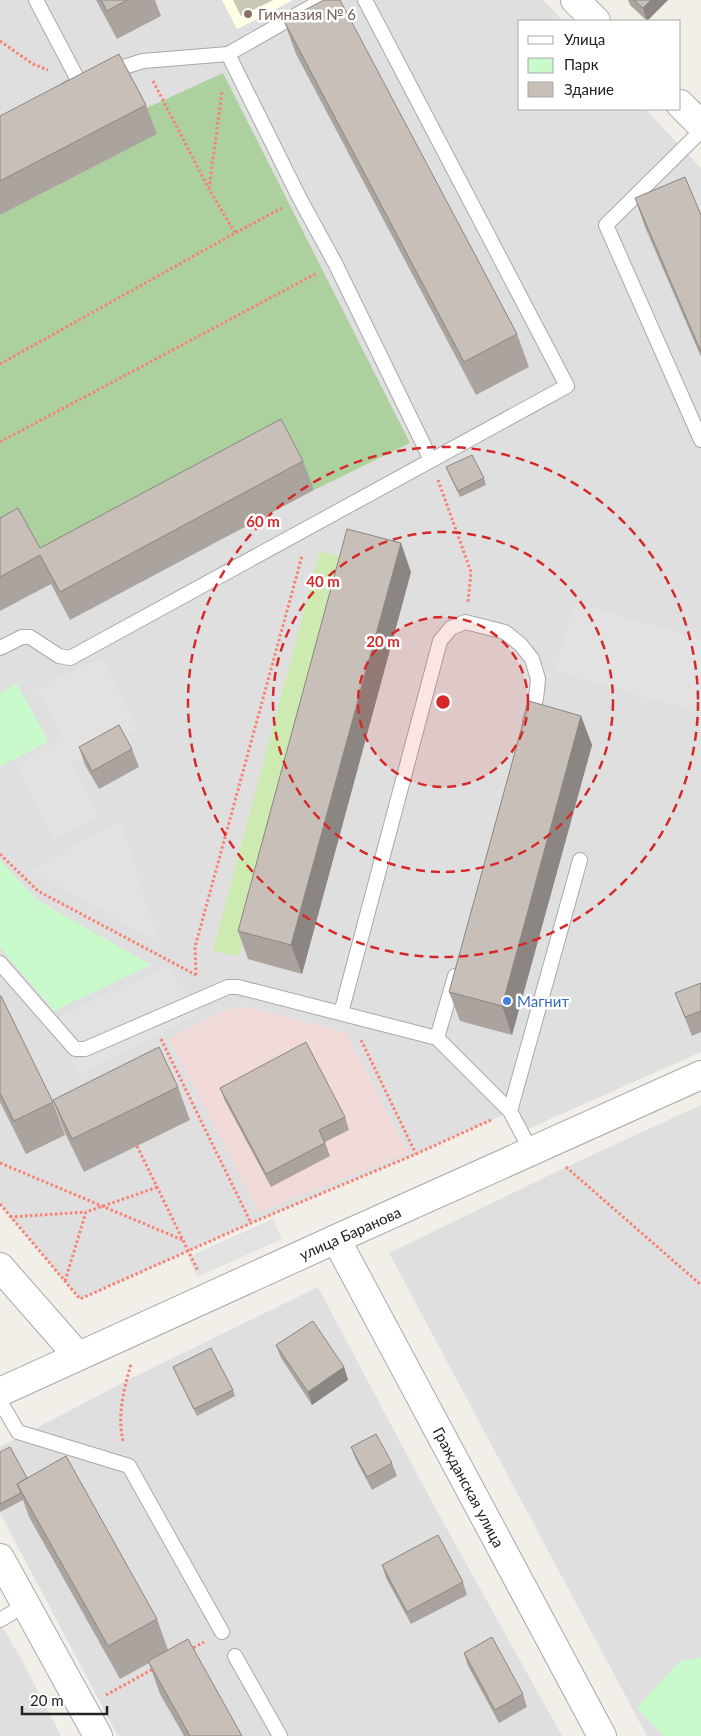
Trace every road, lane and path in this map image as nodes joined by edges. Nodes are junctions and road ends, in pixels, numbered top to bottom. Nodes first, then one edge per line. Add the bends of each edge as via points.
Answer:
1 (36, 0) edge
2 (323, 0) edge
3 (365, 0) edge
4 (574, 0) edge
5 (595, 20) edge
6 (0, 41) edge
7 (228, 54) junction
8 (143, 61) junction
9 (86, 78) junction
10 (59, 93) edge
11 (681, 105) edge
12 (701, 125) edge
13 (701, 131) edge
14 (209, 189) junction
15 (300, 199) junction
16 (235, 233) junction
17 (335, 263) junction
18 (0, 364) edge
19 (701, 440) edge
20 (0, 442) edge
21 (431, 460) junction
22 (310, 527) junction
23 (465, 622) junction
24 (0, 648) edge
25 (525, 737) edge
26 (0, 854) edge
27 (580, 860) dead end
28 (0, 963) edge
29 (459, 963) edge
30 (196, 975) junction
31 (223, 990) junction
32 (345, 1014) junction
33 (152, 1021) junction
34 (437, 1038) junction
35 (701, 1075) edge
36 (510, 1111) junction
37 (137, 1146) dead end
38 (532, 1151) junction
39 (416, 1154) junction
40 (0, 1163) edge
41 (158, 1187) junction
42 (0, 1204) edge
43 (102, 1208) junction
44 (86, 1212) junction
45 (10, 1217) junction
46 (251, 1223) junction
47 (336, 1239) junction
48 (185, 1241) junction
49 (189, 1250) junction
50 (0, 1267) edge
51 (65, 1281) junction
52 (701, 1285) edge
53 (210, 1296) junction
54 (42, 1315) junction
55 (78, 1356) junction
56 (132, 1362) dead end
57 (25, 1381) junction
58 (0, 1392) edge
59 (0, 1401) edge
60 (129, 1466) junction
61 (0, 1558) edge
62 (24, 1605) junction
63 (0, 1620) edge
64 (222, 1632) joint
65 (187, 1651) edge
66 (235, 1656) dead end
67 (161, 1665) edge
68 (82, 1708) junction
69 (98, 1736) edge
70 (280, 1736) edge
71 (602, 1736) edge

1 - 9 lane via 76,78
2 - 7 lane
3 - 21 lane via 567,386
4 - 5 street
6 - 9 path via 34,64
7 - 8 lane
7 - 14 path
7 - 15 lane
8 - 9 lane
8 - 14 path
9 - 10 lane
11 - 12 street
13 - 19 lane via 606,225
14 - 16 path
15 - 16 path
15 - 17 lane
16 - 18 path
17 - 20 path
17 - 21 lane
21 - 22 lane
21 - 23 path via 471,572
22 - 24 lane via 70,658 59,656 25,636
22 - 30 path via 195,947
23 - 25 lane via 505,632 532,659 538,679
23 - 32 lane via 451,628 440,641
26 - 30 path via 38,891
27 - 36 lane
28 - 33 lane via 75,1049 85,1049
29 - 34 lane
30 - 31 path
31 - 32 lane via 233,986
31 - 33 lane
32 - 34 lane
32 - 39 path
33 - 46 path
34 - 36 lane
35 - 38 street, улица Баранова
36 - 38 lane
36 - 39 path
37 - 41 path
38 - 47 street, улица Баранова
38 - 52 path via 566,1167
39 - 46 path
40 - 43 path
41 - 43 path
41 - 48 path
42 - 45 path
43 - 44 path
43 - 48 path
44 - 45 path
44 - 51 path
45 - 51 path
46 - 49 path
47 - 53 street, улица Баранова
47 - 71 street, Гражданская улица
48 - 49 path
49 - 51 path via 80,1299
49 - 53 path
50 - 54 street
53 - 55 street, улица Баранова
54 - 55 street
54 - 57 street via 49,1336 46,1350
55 - 57 street, улица Баранова
56 - 60 path via 122,1394 120,1431
57 - 58 street, улица Баранова
59 - 60 lane via 18,1432
60 - 64 lane
61 - 62 street
62 - 63 lane
62 - 68 street
64 - 65 path
66 - 70 lane
67 - 68 path
68 - 69 street

